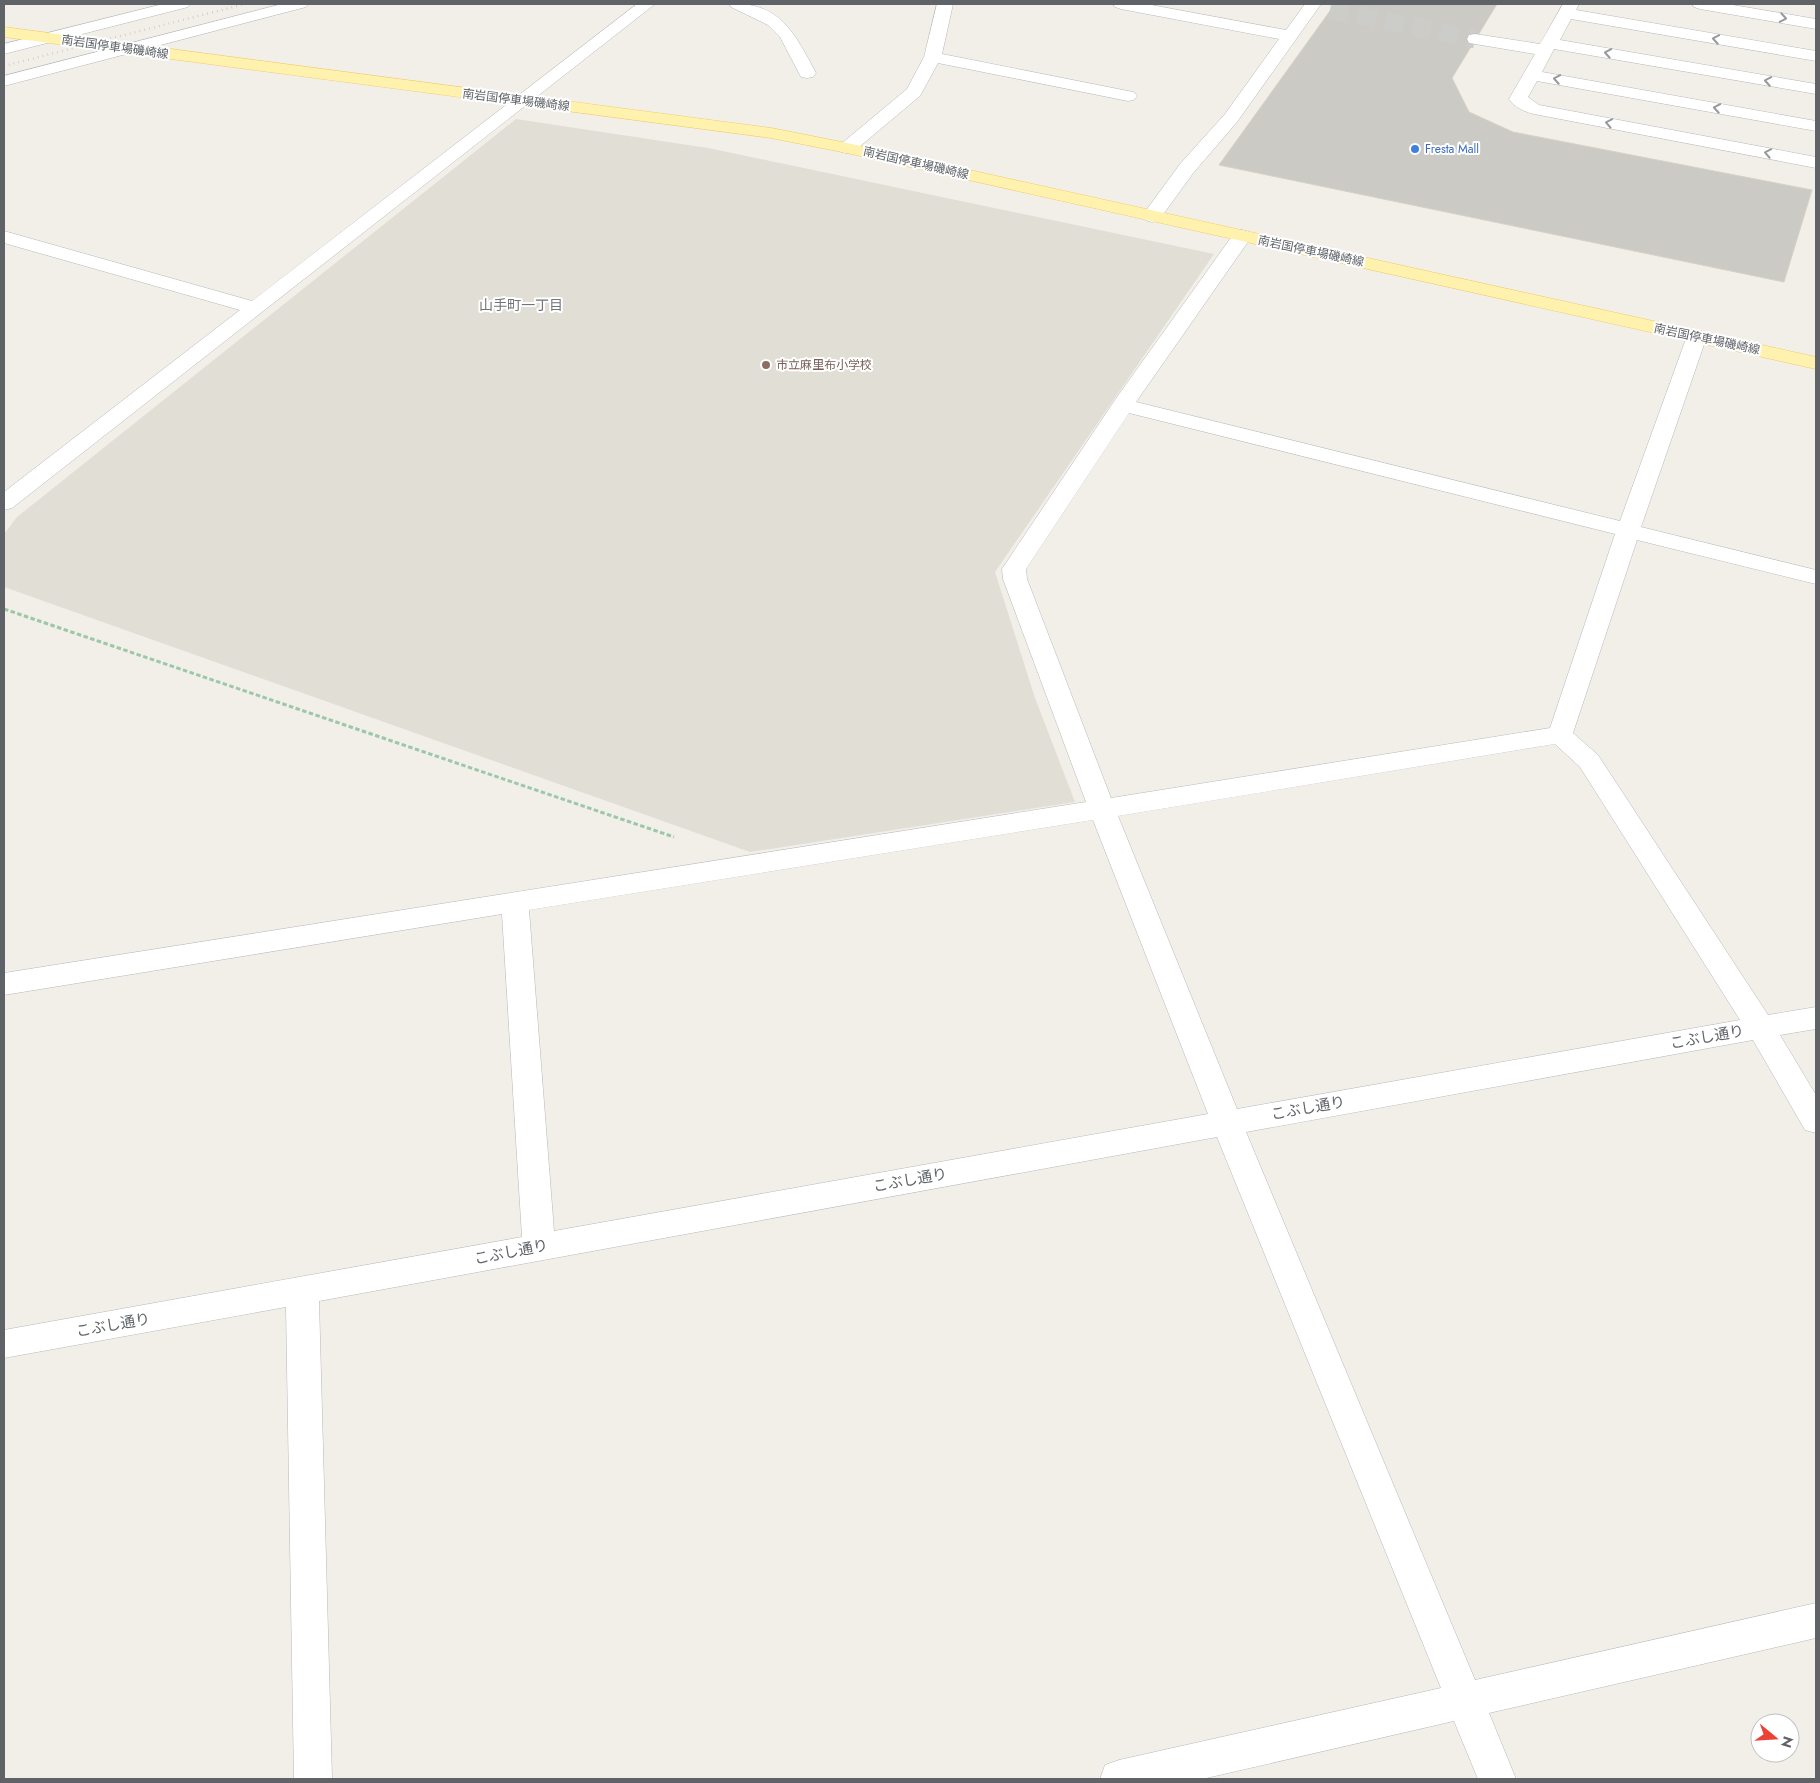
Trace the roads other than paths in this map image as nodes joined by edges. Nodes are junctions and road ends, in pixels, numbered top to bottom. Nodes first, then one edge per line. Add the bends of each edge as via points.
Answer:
1 (182, 4) edge
2 (300, 4) edge
3 (646, 4) edge
4 (737, 4) edge
5 (945, 4) edge
6 (1120, 4) edge
7 (1700, 4) edge
8 (1318, 7) edge
9 (1569, 8) edge
10 (1816, 24) edge
11 (4, 32) edge
12 (1290, 36) junction
13 (48, 38) junction
14 (1476, 39) tunnel mouth
15 (1547, 47) junction
16 (4, 49) edge
17 (127, 49) junction
18 (1816, 56) edge
19 (933, 57) junction
20 (807, 73) dead end
21 (1532, 75) junction
22 (4, 82) edge
23 (1816, 89) edge
24 (1128, 96) dead end
25 (523, 102) junction
26 (1816, 126) edge
27 (847, 148) junction
28 (1816, 163) edge
29 (1152, 216) junction
30 (1242, 236) junction
31 (4, 237) edge
32 (255, 308) junction
33 (1696, 336) junction
34 (1816, 362) edge
35 (1123, 405) junction
36 (4, 503) edge
37 (1628, 532) junction
38 (1816, 577) edge
39 (1560, 735) junction
40 (1102, 810) junction
41 (515, 901) junction
42 (4, 984) edge
43 (1816, 1018) edge
44 (1760, 1028) junction
45 (1816, 1121) edge
46 (1227, 1123) junction
47 (539, 1247) junction
48 (302, 1291) junction
49 (4, 1344) edge
50 (1816, 1621) edge
51 (1464, 1700) junction
52 (313, 1779) edge
53 (1120, 1779) edge
54 (1497, 1779) edge

1 - 13 street
2 - 17 street
3 - 25 street
4 - 20 street via 774,20 787,35
5 - 19 street
6 - 12 street
7 -> 10 street
8 - 12 street
9 - 15 street
18 -> 9 street
11 - 13 main road, 南岩国停車場磯崎線
12 - 29 street via 1231,118 1187,168
13 - 16 street
13 - 17 main road, 南岩国停車場磯崎線
14 - 15 street
15 - 21 street
23 -> 15 street
17 - 22 street
17 - 25 main road, 南岩国停車場磯崎線
19 - 24 street
19 - 27 street via 914,92
26 -> 21 street
28 -> 21 street via 1534,109 1518,99
25 - 27 main road, 南岩国停車場磯崎線 via 771,133
25 - 32 street
27 - 29 main road, 南岩国停車場磯崎線
29 - 30 main road, 南岩国停車場磯崎線
30 - 33 main road, 南岩国停車場磯崎線
30 - 35 street
31 - 32 street
32 - 36 street
33 - 34 main road, 南岩国停車場磯崎線
33 - 37 street
35 - 37 street
35 - 40 street via 1014,569 1035,634
37 - 38 street
37 - 39 street
39 - 40 street
39 - 44 street via 1589,762
40 - 41 street
40 - 46 street
41 - 42 street
41 - 47 street
43 - 44 street, こぶし通り
44 - 45 street
44 - 46 street, こぶし通り
46 - 47 street, こぶし通り
46 - 51 street
47 - 48 street, こぶし通り
48 - 49 street, こぶし通り
48 - 52 street
50 - 51 street
51 - 53 street
51 - 54 street

